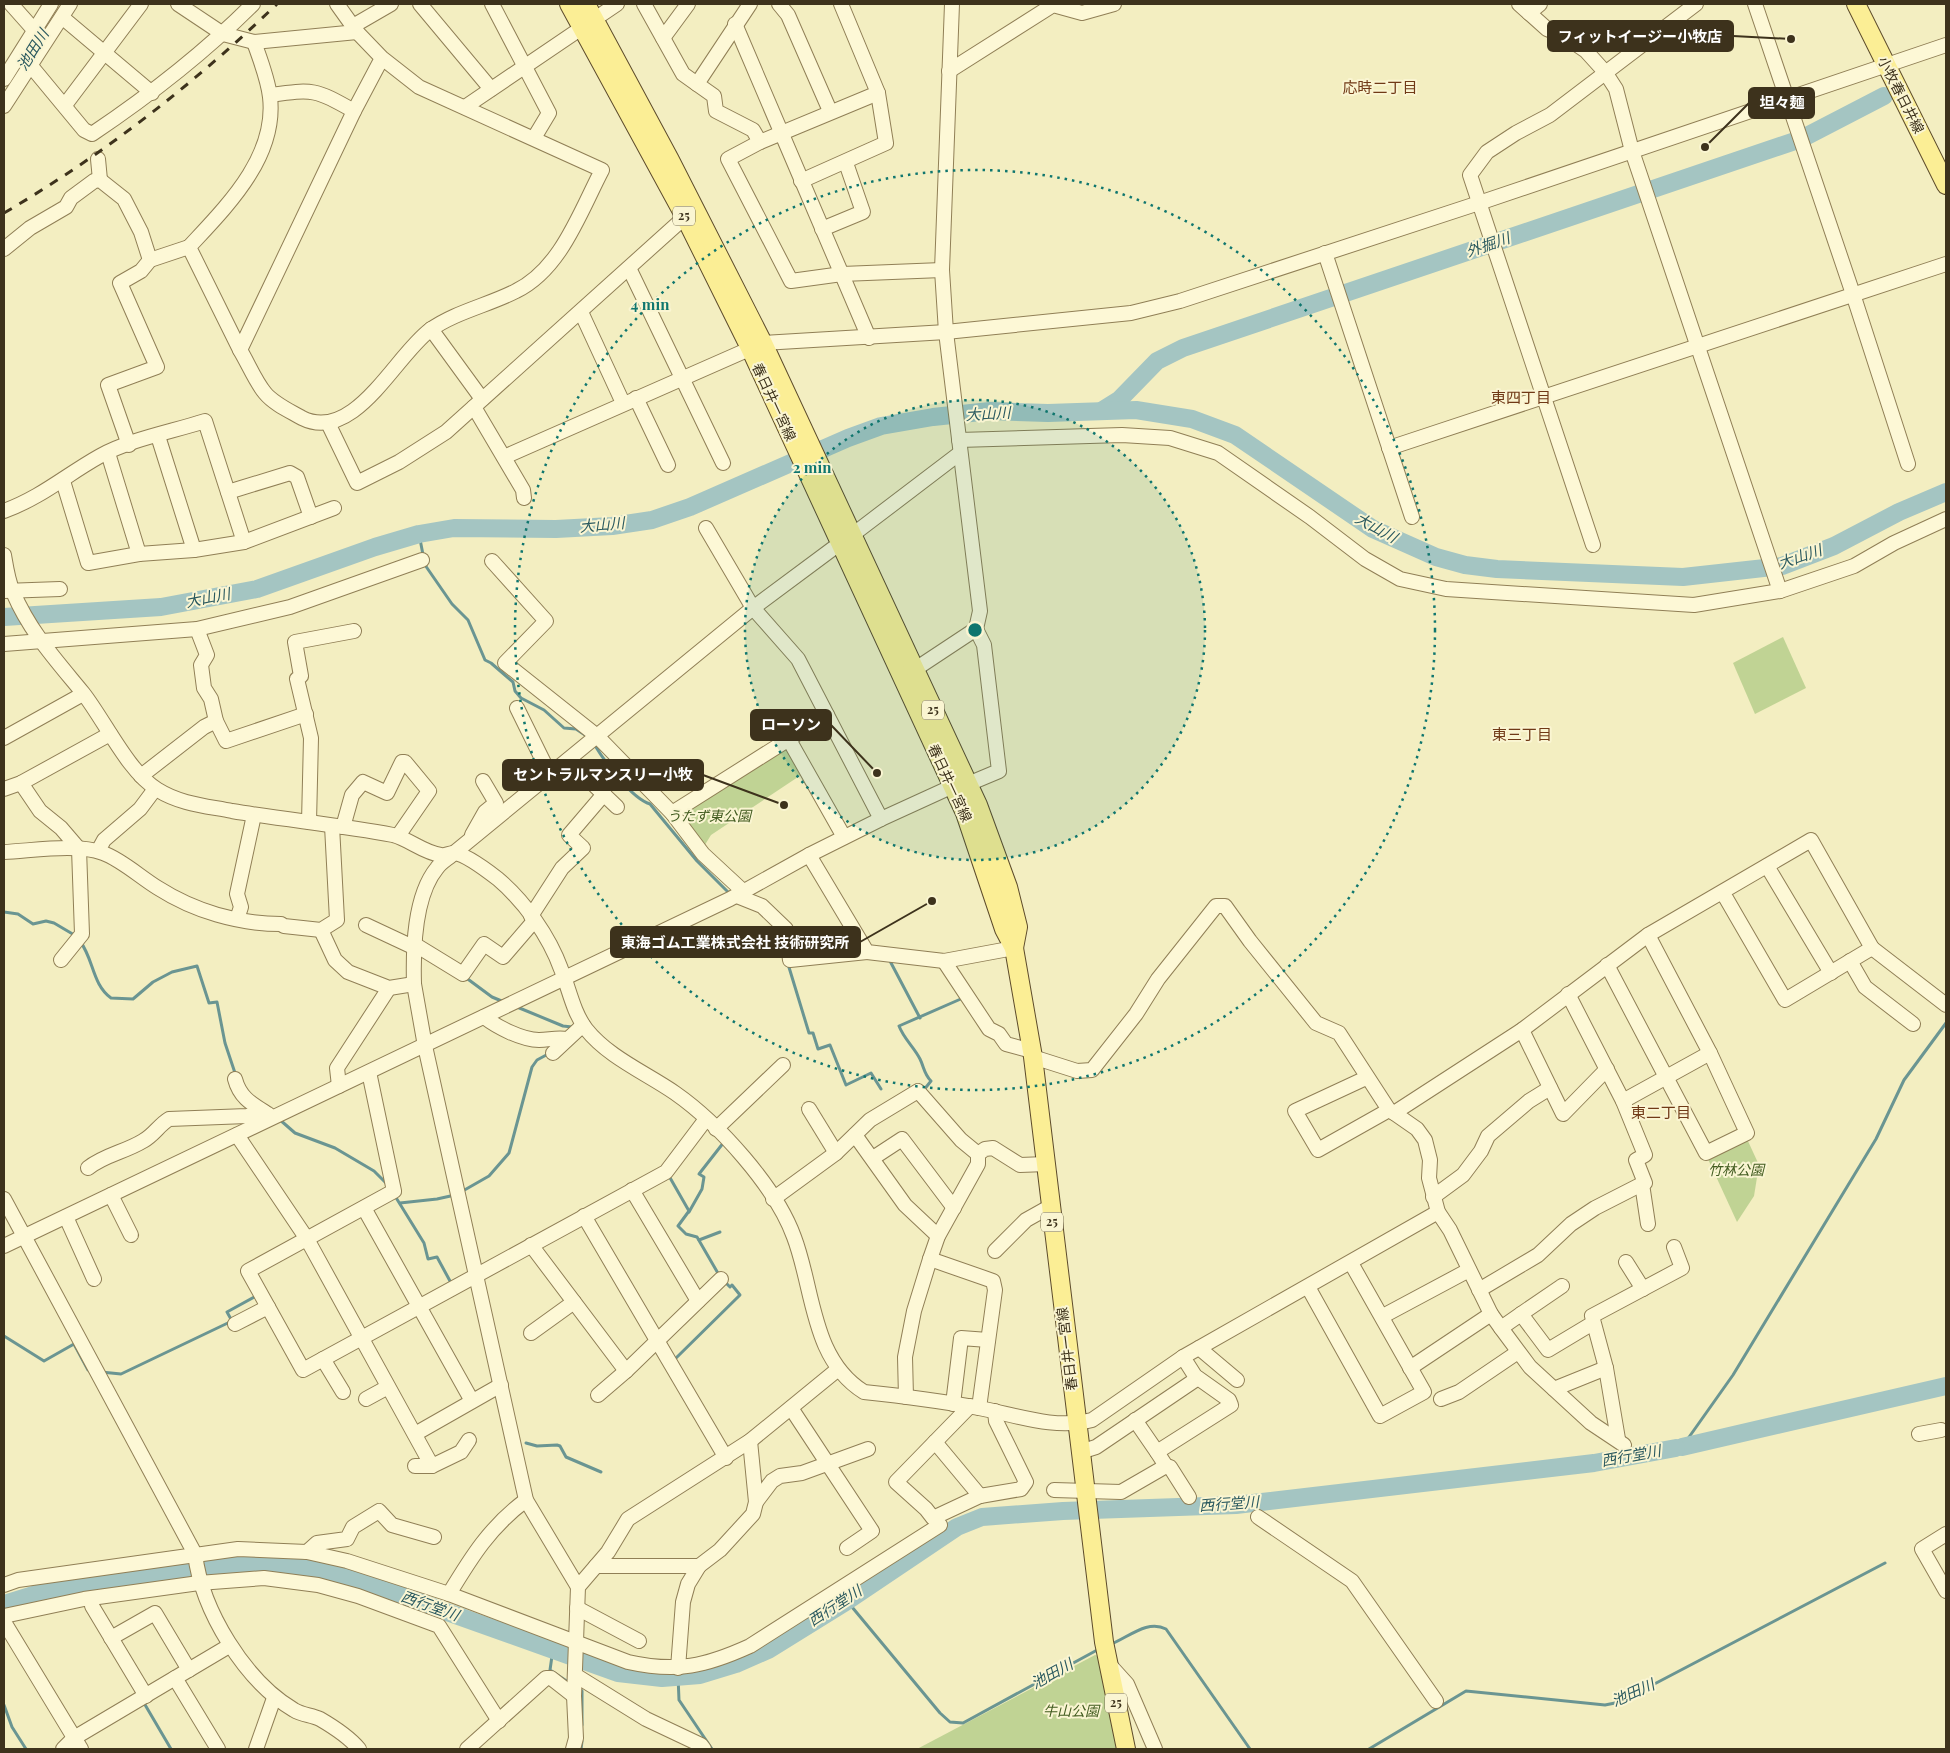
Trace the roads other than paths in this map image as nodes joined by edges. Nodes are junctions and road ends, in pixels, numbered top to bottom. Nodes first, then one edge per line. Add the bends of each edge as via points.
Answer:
1 (11, 4) edge
2 (51, 4) edge
3 (70, 4) edge
4 (141, 4) edge
5 (178, 4) edge
6 (252, 4) edge
7 (338, 4) edge
8 (391, 4) edge
9 (420, 4) edge
10 (492, 4) edge
11 (569, 4) edge
12 (586, 4) edge
13 (617, 4) edge
14 (644, 4) edge
15 (688, 4) edge
16 (750, 4) edge
17 (779, 4) edge
18 (841, 4) edge
19 (952, 4) edge
20 (1053, 4) edge
21 (1114, 4) edge
22 (1696, 4) edge
23 (1755, 4) edge
24 (1856, 4) edge
25 (1530, 7) edge
26 (63, 18) junction
27 (588, 23) junction
28 (735, 24) junction
29 (355, 29) junction
30 (35, 31) junction
31 (222, 34) junction
32 (663, 38) junction
33 (254, 42) junction
34 (1946, 45) edge
35 (104, 53) junction
36 (382, 58) junction
37 (526, 64) junction
38 (1886, 65) junction
39 (31, 66) junction
40 (949, 71) junction
41 (1605, 72) junction
42 (4, 79) edge
43 (697, 84) junction
44 (491, 89) junction
45 (878, 92) junction
46 (152, 93) junction
47 (270, 95) junction
48 (1787, 98) junction
49 (65, 105) junction
50 (4, 106) edge
51 (465, 107) junction
52 (354, 110) junction
53 (830, 111) junction
54 (780, 133) junction
55 (534, 138) junction
56 (760, 142) junction
57 (1632, 151) junction
58 (98, 159) dead end
59 (846, 163) junction
60 (100, 180) junction
61 (801, 181) junction
62 (1946, 185) edge
63 (1479, 203) junction
64 (685, 217) junction
65 (822, 229) junction
66 (189, 247) junction
67 (4, 249) edge
68 (1325, 254) junction
69 (150, 260) junction
70 (1946, 264) edge
71 (629, 268) junction
72 (942, 270) junction
73 (842, 274) junction
74 (1853, 294) junction
75 (580, 312) junction
76 (431, 329) junction
77 (946, 332) junction
78 (869, 338) junction
79 (757, 345) junction
80 (1698, 347) junction
81 (240, 350) junction
82 (682, 378) junction
83 (1544, 397) junction
84 (630, 401) junction
85 (478, 403) junction
86 (328, 423) junction
87 (158, 436) junction
88 (959, 442) junction
89 (129, 445) junction
90 (1389, 448) junction
91 (108, 453) junction
92 (504, 457) junction
93 (723, 463) dead end
94 (1908, 464) dead end
95 (668, 465) dead end
96 (63, 481) junction
97 (228, 492) junction
98 (524, 498) dead end
99 (334, 508) dead end
100 (4, 511) edge
101 (311, 517) junction
102 (1412, 517) dead end
103 (1946, 520) edge
104 (706, 528) dead end
105 (845, 540) junction
106 (244, 542) junction
107 (1593, 545) dead end
108 (194, 550) junction
109 (4, 554) edge
110 (139, 554) junction
111 (422, 560) dead end
112 (492, 561) dead end
113 (60, 589) dead end
114 (9, 591) edge
115 (1780, 591) junction
116 (753, 608) junction
117 (197, 629) junction
118 (976, 629) junction
119 (354, 631) dead end
120 (38, 641) junction
121 (4, 644) edge
122 (914, 670) junction
123 (83, 694) junction
124 (517, 708) dead end
125 (306, 714) junction
126 (826, 715) junction
127 (216, 721) junction
128 (110, 734) junction
129 (598, 736) junction
130 (4, 738) edge
131 (788, 738) junction
132 (568, 760) junction
133 (550, 775) junction
134 (141, 776) junction
135 (483, 781) dead end
136 (20, 783) junction
137 (968, 784) junction
138 (951, 787) junction
139 (4, 789) edge
140 (155, 789) junction
141 (604, 794) junction
142 (617, 807) dead end
143 (672, 814) junction
144 (254, 815) junction
145 (881, 819) junction
146 (309, 822) junction
147 (337, 826) junction
148 (398, 836) junction
149 (844, 837) junction
150 (470, 840) junction
151 (78, 849) junction
152 (4, 852) edge
153 (98, 852) junction
154 (454, 853) junction
155 (809, 855) junction
156 (1767, 866) junction
157 (1723, 893) junction
158 (740, 894) junction
159 (532, 918) junction
160 (237, 919) junction
161 (366, 925) dead end
162 (321, 930) junction
163 (1648, 936) junction
164 (413, 946) junction
165 (1014, 948) junction
166 (1872, 948) junction
167 (867, 952) junction
168 (61, 960) dead end
169 (944, 961) junction
170 (1850, 961) junction
171 (1607, 965) junction
172 (1831, 973) junction
173 (564, 978) junction
174 (414, 984) junction
175 (389, 988) junction
176 (1568, 994) junction
177 (1946, 1005) edge
178 (484, 1017) junction
179 (1913, 1024) dead end
180 (583, 1025) junction
181 (1522, 1030) junction
182 (567, 1039) junction
183 (426, 1046) junction
184 (553, 1053) dead end
185 (1710, 1053) junction
186 (1033, 1054) junction
187 (783, 1065) dead end
188 (1607, 1069) junction
189 (369, 1072) junction
190 (1366, 1078) junction
191 (1667, 1078) junction
192 (235, 1080) dead end
193 (339, 1086) junction
194 (1550, 1088) junction
195 (1622, 1101) junction
196 (809, 1109) dead end
197 (1391, 1112) junction
198 (268, 1115) junction
199 (706, 1119) junction
200 (716, 1129) junction
201 (236, 1135) junction
202 (855, 1135) junction
203 (836, 1153) junction
204 (978, 1154) junction
205 (873, 1158) junction
206 (1046, 1164) junction
207 (88, 1168) dead end
208 (1642, 1184) junction
209 (632, 1190) junction
210 (111, 1196) junction
211 (1433, 1197) junction
212 (4, 1198) edge
213 (773, 1199) junction
214 (1051, 1206) junction
215 (364, 1208) junction
216 (954, 1208) junction
217 (1438, 1212) junction
218 (584, 1216) junction
219 (66, 1217) junction
220 (1648, 1224) dead end
221 (131, 1235) dead end
222 (938, 1236) junction
223 (24, 1237) junction
224 (307, 1240) junction
225 (531, 1245) junction
226 (4, 1246) edge
227 (1674, 1246) dead end
228 (996, 1251) dead end
229 (930, 1259) junction
230 (1626, 1262) dead end
231 (1351, 1263) junction
232 (1469, 1270) junction
233 (476, 1275) junction
234 (94, 1279) dead end
235 (721, 1279) dead end
236 (1562, 1286) dead end
237 (1308, 1288) junction
238 (1643, 1288) junction
239 (1479, 1290) junction
240 (698, 1301) junction
241 (574, 1302) junction
242 (420, 1306) junction
243 (268, 1307) junction
244 (1491, 1314) junction
245 (1520, 1314) junction
246 (1383, 1316) junction
247 (1593, 1323) junction
248 (235, 1324) dead end
249 (1500, 1328) junction
250 (531, 1333) dead end
251 (361, 1338) junction
252 (988, 1340) junction
253 (657, 1341) junction
254 (1198, 1348) junction
255 (1518, 1352) junction
256 (1183, 1357) junction
257 (323, 1359) junction
258 (1410, 1368) junction
259 (1606, 1368) junction
260 (837, 1370) junction
261 (626, 1371) junction
262 (1197, 1379) junction
263 (1236, 1380) dead end
264 (501, 1385) junction
265 (388, 1387) junction
266 (1554, 1389) junction
267 (343, 1392) dead end
268 (598, 1395) dead end
269 (906, 1397) junction
270 (1441, 1399) dead end
271 (366, 1400) dead end
272 (472, 1401) junction
273 (953, 1404) junction
274 (974, 1407) junction
275 (791, 1408) junction
276 (995, 1411) junction
277 (1135, 1420) junction
278 (1076, 1424) junction
279 (1945, 1432) edge
280 (414, 1434) junction
281 (1919, 1434) dead end
282 (469, 1440) dead end
283 (750, 1441) junction
284 (935, 1442) junction
285 (868, 1449) dead end
286 (1080, 1452) junction
287 (1157, 1452) junction
288 (726, 1458) junction
289 (828, 1464) junction
290 (415, 1466) dead end
291 (432, 1466) junction
292 (1166, 1466) junction
293 (1054, 1490) dead end
294 (1085, 1493) junction
295 (980, 1496) junction
296 (1190, 1497) dead end
297 (526, 1500) junction
298 (756, 1502) junction
299 (1258, 1516) dead end
300 (940, 1525) dead end
301 (1946, 1534) edge
302 (434, 1538) dead end
303 (847, 1548) dead end
304 (307, 1552) junction
305 (195, 1556) junction
306 (596, 1566) junction
307 (699, 1566) junction
308 (199, 1582) junction
309 (4, 1585) edge
310 (578, 1587) junction
311 (1946, 1589) edge
312 (448, 1594) junction
313 (92, 1606) dead end
314 (577, 1608) junction
315 (4, 1616) edge
316 (4, 1622) edge
317 (111, 1638) junction
318 (639, 1641) dead end
319 (575, 1642) junction
320 (229, 1646) junction
321 (1106, 1654) junction
322 (678, 1668) junction
323 (189, 1670) junction
324 (575, 1675) junction
325 (175, 1678) junction
326 (146, 1696) junction
327 (574, 1696) junction
328 (274, 1698) junction
329 (1436, 1701) dead end
330 (499, 1721) junction
331 (77, 1744) edge
332 (63, 1749) edge
333 (218, 1749) edge
334 (256, 1749) edge
335 (359, 1749) edge
336 (467, 1749) edge
337 (573, 1749) edge
338 (704, 1749) edge
339 (1126, 1749) edge
340 (1155, 1749) edge

1 - 30 street
2 - 30 street
3 - 26 street
4 - 35 street
5 - 31 street
6 - 31 street
7 - 29 street
8 - 29 street
9 - 44 street
10 - 37 street
11 - 27 main road, 春日井一宮線 / 25
12 - 27 main road, 春日井一宮線 / 25
13 - 27 street
14 - 32 street
15 - 32 street
16 - 28 street
17 - 53 street via 788,15
18 - 45 street
19 - 40 street
20 - 21 street via 1082,13
20 - 40 street
22 - 41 street
23 - 48 street
24 - 38 main road, 小牧春日井線
25 - 41 street via 1547,29 1586,51
26 - 35 street
26 - 39 street
27 - 37 street
27 - 64 main road, 春日井一宮線 / 25
27 - 79 main road, 春日井一宮線 / 25 via 692,201
28 - 43 street
28 - 54 street
29 - 33 street
29 - 36 street
30 - 42 street
31 - 33 street
31 - 46 street
32 - 43 street via 683,74
33 - 47 street
34 - 38 street
35 - 46 street
35 - 49 street
36 - 51 street via 419,87
36 - 52 street
37 - 44 street
37 - 55 street via 549,113
38 - 48 street
38 - 62 main road, 小牧春日井線
39 - 49 street
39 - 50 street
40 - 72 street
41 - 57 street via 1616,89
41 - 63 street via 1550,115 1487,152 1470,175
43 - 56 street via 714,96 716,111 754,130
44 - 51 street
45 - 53 street
45 - 59 street via 886,143
46 - 49 street via 92,134 84,130
47 - 52 street via 306,90 323,93
47 - 66 street via 271,117 256,164 228,204
48 - 57 street
48 - 74 street
51 - 55 street
52 - 81 street
53 - 54 street
54 - 56 street
54 - 61 street
55 - 76 street via 602,170 568,236 540,276 517,291
56 - 73 street via 728,159 791,281
57 - 63 street
57 - 80 street
58 - 60 street
59 - 61 street
59 - 65 street via 862,212
60 - 67 street via 94,181 71,198 66,207 30,228
60 - 69 street via 124,199 141,232
61 - 65 street
63 - 68 street
63 - 83 street
64 - 71 street
64 - 79 main road, 春日井一宮線 / 25
65 - 73 street
66 - 69 street
66 - 81 street
68 - 77 street via 1180,301 1131,313
68 - 90 street
69 - 89 street via 141,271 120,283 157,367 108,385
70 - 74 street
71 - 75 street
71 - 82 street
72 - 73 street
72 - 77 street
73 - 78 street
74 - 80 street
74 - 94 street
75 - 84 street
75 - 85 street
76 - 85 street
76 - 86 street via 357,409
77 - 78 street
77 - 88 street
78 - 79 street
79 - 82 street
79 - 105 main road, 春日井一宮線 / 25
80 - 83 street
80 - 115 street
81 - 86 street via 265,393 287,410 311,422
82 - 84 street
82 - 93 street
83 - 90 street
83 - 107 street
84 - 92 street
84 - 95 street
85 - 86 street via 446,432 399,462 357,483
85 - 92 street
87 - 89 street
87 - 97 street via 205,421
87 - 108 street
88 - 105 street
88 - 115 street via 1122,435 1170,438 1218,454 1365,559 1400,579 1446,589 1694,605
88 - 118 street via 980,611
89 - 91 street
90 - 102 street
91 - 96 street
91 - 110 street
92 - 98 street via 523,490
96 - 100 street
96 - 110 street via 88,563
97 - 101 street via 290,473 297,477
97 - 106 street
99 - 101 street
101 - 106 street
103 - 115 street via 1894,543 1854,566
104 - 116 street
105 - 116 street
105 - 122 main road, 春日井一宮線 / 25
105 - 138 main road, 春日井一宮線 / 25
106 - 108 street
108 - 110 street
109 - 114 street
111 - 117 street via 290,607
112 - 129 street via 546,621 505,663
113 - 114 street
114 - 120 street
116 - 126 street via 798,659
116 - 129 street
117 - 120 street
117 - 127 street via 207,656 201,665 204,688 211,699
118 - 122 street
118 - 137 street via 984,644 998,771
119 - 125 street via 295,642 301,676 297,679
120 - 121 street
120 - 123 street
122 - 137 main road, 春日井一宮線 / 25
123 - 128 street
123 - 130 street
124 - 133 street
125 - 127 street via 226,741
125 - 146 street via 311,738
126 - 131 street
126 - 145 street
127 - 134 street
128 - 134 street
128 - 136 street
129 - 132 street
129 - 143 street
131 - 143 street
131 - 149 street
132 - 133 street
132 - 141 street
133 - 150 street
134 - 140 street
135 - 150 street via 496,803 485,812
136 - 139 street
136 - 151 street via 40,811 57,824
137 - 138 street
137 - 165 main road, 春日井一宮線 / 25 via 991,836 1008,887 1018,927
138 - 145 street
138 - 165 main road, 春日井一宮線 / 25 via 965,813 1004,929
140 - 144 street via 188,803
140 - 153 street via 140,809 104,840
141 - 142 street
141 - 159 street via 569,834 583,848 562,868
143 - 158 street
144 - 146 street
144 - 160 street via 237,894 241,907
145 - 149 street
146 - 147 street
147 - 148 street
147 - 148 street via 352,795 363,782 387,793 402,762 405,762 429,791
147 - 162 street via 337,920
148 - 154 street via 441,856
149 - 155 street
150 - 154 street
151 - 152 street
151 - 153 street
151 - 168 street via 82,934
153 - 160 street via 196,908
154 - 159 street via 500,881
154 - 164 street via 437,868 424,889
155 - 158 street
155 - 167 street
156 - 157 street
156 - 166 street via 1811,840
156 - 172 street
157 - 163 street
157 - 172 street via 1786,1000
158 - 167 street via 762,906 786,929 790,960
158 - 173 street
159 - 164 street via 503,957 484,944 463,974
159 - 173 street via 550,945
160 - 162 street via 254,924
161 - 164 street
162 - 175 street via 340,967
163 - 171 street
163 - 185 street
164 - 174 street
165 - 169 street
165 - 186 main road, 春日井一宮線 / 25
166 - 170 street
166 - 177 street
167 - 169 street
169 - 186 street via 988,1029 999,1034 1006,1044
170 - 172 street
170 - 179 street via 1865,987
171 - 176 street
171 - 191 street
173 - 178 street
173 - 180 street
174 - 175 street
174 - 183 street
175 - 193 street via 337,1068
176 - 181 street
176 - 188 street
178 - 182 street via 519,1035 537,1040
178 - 183 street
180 - 182 street
180 - 199 street via 613,1052 678,1094
181 - 194 street
181 - 197 street
182 - 184 street
183 - 189 street
183 - 233 street
185 - 191 street
185 - 191 street via 1747,1133 1706,1153
186 - 190 street via 1077,1071 1092,1070 1216,906 1225,906 1316,1023 1338,1033
186 - 206 main road, 春日井一宮線 / 25
187 - 200 street
188 - 194 street via 1563,1114
188 - 195 street
189 - 193 street
189 - 215 street via 394,1191
190 - 197 street
190 - 197 street via 1295,1111 1318,1150
191 - 195 street
192 - 198 street via 244,1099
193 - 198 street
194 - 211 street via 1529,1101 1488,1136 1463,1175
195 - 208 street via 1645,1155 1636,1160 1645,1183
196 - 203 street
197 - 211 street via 1417,1129 1425,1140
198 - 201 street
198 - 207 street via 170,1119 148,1138 98,1160
199 - 200 street
199 - 209 street via 666,1172
200 - 213 street via 748,1162
201 - 210 street
201 - 224 street
202 - 203 street
202 - 204 street via 870,1120 918,1091 961,1140
202 - 205 street
203 - 213 street
204 - 206 street via 993,1148 1020,1165
204 - 216 street via 978,1164
205 - 216 street via 902,1139
205 - 222 street via 905,1205
206 - 214 main road, 春日井一宮線 / 25
208 - 220 street
208 - 239 street via 1594,1208 1571,1224 1538,1255
209 - 218 street
209 - 240 street
210 - 219 street
210 - 221 street
211 - 217 street
212 - 223 street
213 - 260 street via 794,1235 816,1317
214 - 228 street via 1026,1220
214 - 278 main road, 春日井一宮線 / 25
215 - 224 street
215 - 242 street
216 - 222 street
217 - 231 street
217 - 232 street
218 - 225 street
218 - 253 street
219 - 223 street
219 - 234 street
222 - 229 street
223 - 226 street
223 - 305 street
224 - 243 street via 248,1272
224 - 251 street
225 - 233 street
225 - 241 street
227 - 238 street via 1682,1268
229 - 252 street via 993,1281 995,1290
229 - 269 street via 914,1310 905,1357
230 - 238 street
231 - 237 street
231 - 246 street
232 - 239 street
232 - 246 street
233 - 242 street
233 - 264 street
235 - 240 street
236 - 245 street
237 - 254 street
237 - 258 street via 1380,1416 1424,1392
238 - 247 street via 1592,1316
239 - 244 street
240 - 253 street
241 - 250 street
241 - 261 street
242 - 251 street
242 - 272 street
243 - 248 street
243 - 257 street via 303,1370
244 - 249 street
244 - 258 street
245 - 247 street via 1548,1350
245 - 249 street
246 - 258 street
247 - 259 street
249 - 255 street
251 - 257 street
251 - 265 street
252 - 273 street via 961,1338
252 - 274 street
253 - 261 street
253 - 288 street
254 - 256 street
254 - 263 street
255 - 266 street
255 - 270 street via 1459,1392
256 - 262 street
256 - 278 street via 1092,1420
257 - 267 street
259 - 266 street
259 - 266 street via 1621,1442 1591,1423
260 - 269 street via 864,1392
260 - 275 street
261 - 268 street
262 - 277 street
262 - 287 street via 1229,1400 1231,1405
264 - 272 street
264 - 297 street
265 - 271 street
265 - 280 street
269 - 273 street
272 - 280 street
273 - 274 street
274 - 276 street
274 - 284 street
275 - 283 street
275 - 289 street
276 - 278 street via 1033,1420
276 - 295 street via 996,1422 1026,1482 1021,1489
277 - 286 street via 1096,1447
277 - 287 street
278 - 286 main road, 春日井一宮線 / 25
279 - 281 street
280 - 291 street
282 - 291 street via 461,1452
283 - 288 street
283 - 298 street
284 - 295 street
284 - 295 street via 896,1482 933,1518
285 - 289 street
286 - 294 main road, 春日井一宮線 / 25
287 - 292 street
288 - 306 street via 628,1519
289 - 298 street via 792,1476 780,1476
289 - 303 street via 872,1531
290 - 291 street
292 - 294 street via 1121,1492
292 - 296 street via 1170,1467
293 - 294 street
294 - 321 main road, 春日井一宮線 / 25
297 - 310 street
297 - 312 street via 486,1537
298 - 307 street via 753,1514 740,1530
299 - 329 street via 1352,1581
300 - 322 street via 750,1646 721,1659
301 - 311 street via 1922,1549
302 - 304 street via 392,1526 379,1511 354,1527 347,1538 317,1543
304 - 305 street via 238,1549
304 - 312 street via 347,1561
305 - 308 street
305 - 309 street via 18,1580
306 - 307 street
306 - 310 street
307 - 322 street via 688,1584 683,1602
308 - 315 street
308 - 320 street
308 - 330 street via 264,1578 318,1585 439,1626
310 - 314 street
312 - 319 street
313 - 317 street
314 - 318 street
314 - 319 street
316 - 331 street
317 - 323 street via 155,1613
317 - 326 street
319 - 322 street via 628,1662 654,1668
319 - 324 street
320 - 323 street
320 - 328 street
321 - 339 main road, 春日井一宮線 / 25
321 - 340 street via 1127,1684
323 - 325 street
324 - 327 street
324 - 338 street via 646,1719
325 - 326 street
325 - 333 street
326 - 331 street
327 - 330 street via 551,1678 546,1678
327 - 337 street via 576,1738
328 - 334 street
328 - 335 street via 297,1712 319,1718
330 - 336 street
331 - 332 street

